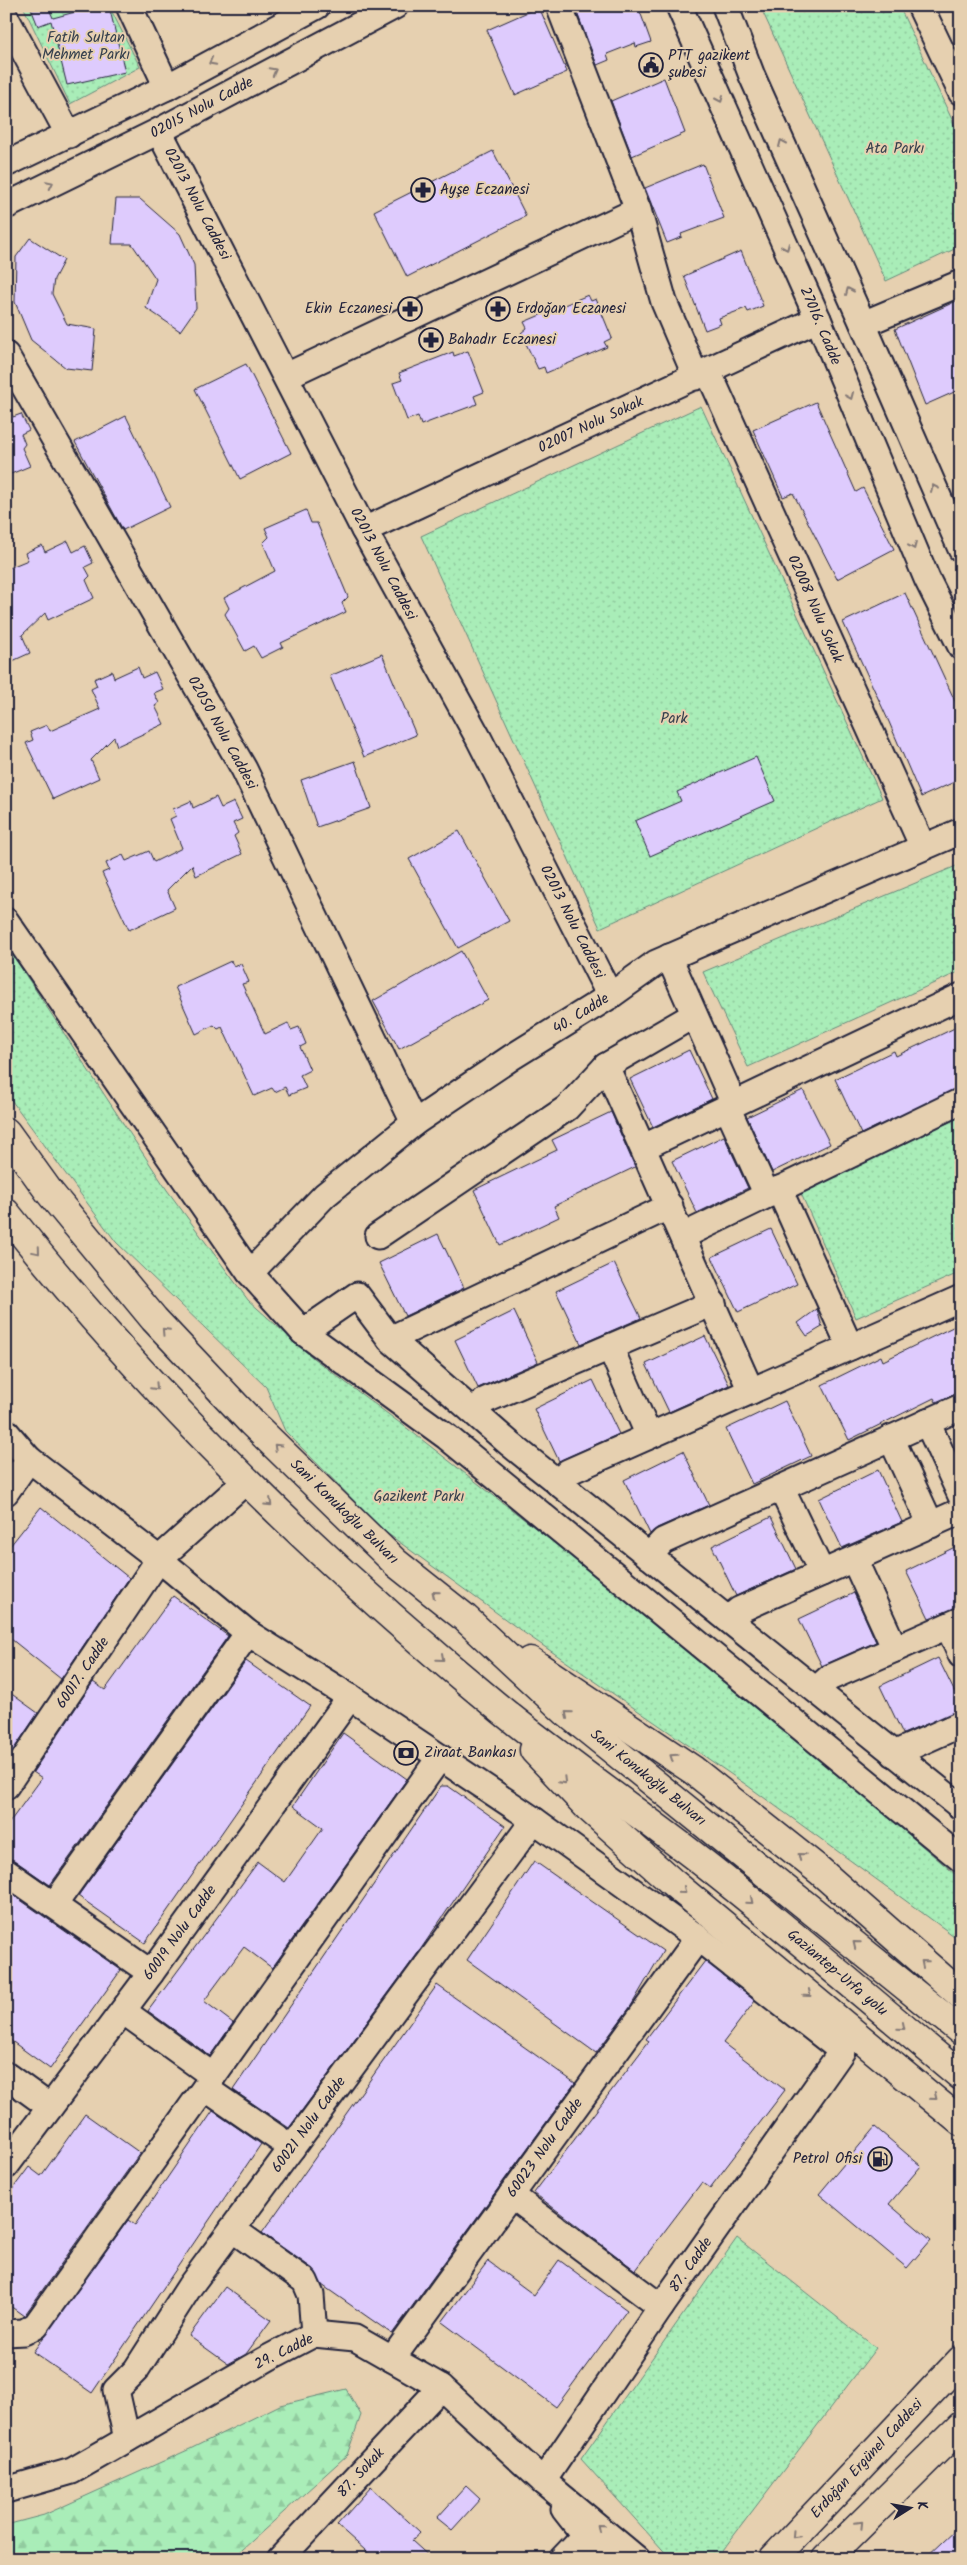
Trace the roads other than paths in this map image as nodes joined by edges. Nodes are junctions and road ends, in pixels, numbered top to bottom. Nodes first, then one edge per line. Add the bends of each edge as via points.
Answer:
1 (129, 6) edge
2 (317, 6) edge
3 (395, 6) edge
4 (559, 6) edge
5 (679, 6) edge
6 (725, 6) edge
7 (920, 6) edge
8 (6, 18) edge
9 (167, 87) junction
10 (961, 92) edge
11 (159, 131) junction
12 (69, 135) junction
13 (6, 164) edge
14 (6, 206) edge
15 (638, 210) junction
16 (961, 283) edge
17 (818, 319) junction
18 (863, 324) junction
19 (6, 355) edge
20 (702, 374) junction
21 (286, 376) junction
22 (364, 530) junction
23 (961, 549) edge
24 (961, 647) edge
25 (961, 831) edge
26 (923, 847) junction
27 (6, 921) edge
28 (669, 957) junction
29 (610, 996) junction
30 (961, 996) edge
31 (694, 1015) junction
32 (606, 1066) junction
33 (961, 1101) edge
34 (730, 1106) junction
35 (414, 1123) junction
36 (6, 1132) edge
37 (644, 1147) junction
38 (773, 1192) junction
39 (670, 1206) junction
40 (6, 1213) edge
41 (378, 1236) dead end
42 (683, 1236) junction
43 (250, 1273) junction
44 (961, 1298) edge
45 (712, 1303) junction
46 (303, 1332) junction
47 (390, 1339) junction
48 (610, 1347) junction
49 (850, 1347) junction
50 (751, 1391) junction
51 (961, 1407) edge
52 (473, 1412) junction
53 (927, 1422) junction
54 (6, 1432) edge
55 (649, 1436) junction
56 (891, 1438) junction
57 (29, 1459) junction
58 (246, 1482) junction
59 (558, 1482) junction
60 (781, 1488) junction
61 (6, 1492) edge
62 (961, 1496) edge
63 (961, 1511) edge
64 (931, 1525) junction
65 (648, 1556) junction
66 (159, 1559) junction
67 (854, 1559) junction
68 (822, 1573) junction
69 (464, 1617) junction
70 (728, 1619) junction
71 (954, 1623) edge
72 (248, 1633) junction
73 (895, 1649) junction
74 (961, 1655) edge
75 (816, 1690) junction
76 (350, 1697) junction
77 (496, 1705) junction
78 (961, 1724) edge
79 (894, 1754) junction
80 (440, 1757) junction
81 (6, 1786) edge
82 (961, 1807) edge
83 (534, 1820) junction
84 (961, 1859) edge
85 (6, 1872) edge
86 (54, 1905) junction
87 (698, 1938) junction
88 (151, 1973) junction
89 (961, 1995) edge
90 (122, 2011) junction
91 (961, 2031) edge
92 (6, 2075) edge
93 (961, 2076) edge
94 (209, 2082) junction
95 (50, 2107) junction
96 (961, 2122) edge
97 (292, 2148) junction
98 (6, 2166) edge
99 (511, 2195) junction
100 (232, 2229) junction
101 (661, 2307) junction
102 (6, 2333) edge
103 (314, 2334) junction
104 (392, 2359) junction
105 (961, 2360) edge
106 (441, 2387) junction
107 (961, 2426) edge
108 (127, 2440) junction
109 (543, 2481) junction
110 (6, 2490) edge
111 (584, 2536) junction
112 (280, 2559) edge
113 (562, 2559) edge
114 (603, 2559) edge
115 (637, 2559) edge
116 (773, 2559) edge
117 (826, 2559) edge

1 - 9 street
2 -> 9 street
11 -> 3 street, 02015 Nolu Cadde
4 - 15 street, 02008 Nolu Sokak
5 -> 17 street, 27016. Cadde
18 -> 6 street via 752,76
7 - 10 street
8 - 12 street
9 - 12 street
14 -> 11 street, 02015 Nolu Cadde
11 - 21 street, 02013 Nolu Caddesi
12 - 13 street
15 - 20 street, 02008 Nolu Sokak via 664,302
15 - 21 street
16 - 18 street
17 - 20 street, 02007 Nolu Sokak
17 -> 24 street, 27016. Cadde via 927,579
23 -> 18 street
19 - 35 street, 02050 Nolu Caddesi via 244,769
20 - 22 street, 02007 Nolu Sokak
20 - 26 street, 02008 Nolu Sokak
21 - 22 street, 02013 Nolu Caddesi
22 - 29 street, 02013 Nolu Caddesi via 479,739
25 - 26 street, 40. Cadde
26 - 28 street, 40. Cadde
27 - 43 street
28 - 29 street, 40. Cadde
28 - 31 street
29 - 35 street, 40. Cadde
30 - 34 street
31 - 32 street
31 - 34 street
32 - 37 street
32 - 41 street via 567,1108
33 - 38 street
34 - 37 street
34 - 38 street
35 - 43 street, 40. Cadde via 326,1195
69 -> 36 main road, Sani Konukoğlu Bulvarı via 396,1563 252,1423 167,1333 50,1193
37 - 39 street
38 - 42 street
38 - 49 street
39 - 42 street
39 - 47 street
40 -> 58 main road via 122,1352
42 - 45 street
43 - 46 street
44 - 49 street
45 - 48 street
45 - 50 street
46 - 47 street via 357,1295
46 - 84 street via 447,1437
47 - 52 street
48 - 52 street via 486,1400
48 - 55 street
49 - 50 street
50 - 55 street
51 - 53 street
52 - 59 street
53 - 56 street
53 - 62 street
54 - 57 street
55 - 59 street via 568,1472
56 - 60 street
56 - 64 street
57 - 61 street
57 - 66 street
58 - 66 street, 60017. Cadde
58 -> 77 main road via 371,1598
59 - 65 street
60 - 65 street via 663,1541
60 - 68 street
63 - 64 street
64 - 67 street
65 - 70 street
66 - 72 street
66 - 81 street, 60017. Cadde
67 - 68 street
67 - 73 street
68 - 70 street via 738,1610
89 -> 69 main road via 820,1871 693,1770
91 -> 69 main road, Sani Konukoğlu Bulvarı via 566,1712
70 - 75 street
71 - 73 street
71 - 74 street
72 - 76 street
72 - 86 street
73 - 75 street via 829,1678
75 - 79 street
76 - 80 street
76 - 88 street, 60019 Nolu Cadde
77 -> 93 main road, Gaziantep-Urfa yolu via 712,1870
77 -> 96 main road via 550,1769 644,1857
78 - 79 street
79 - 82 street
80 - 83 street
80 - 94 street
83 - 87 street
83 - 97 street, 60021 Nolu Cadde
85 - 86 street
86 - 88 street
87 - 99 street, 60023 Nolu Cadde
87 - 101 street, 87. Cadde via 842,2051
88 - 90 street, 60019 Nolu Cadde
90 - 94 street
90 - 95 street, 60019 Nolu Cadde
92 - 95 street
94 - 97 street
94 - 102 street via 36,2325 24,2332
95 - 98 street, 60019 Nolu Cadde
97 - 100 street, 60021 Nolu Cadde
99 - 101 street
99 - 104 street, 60023 Nolu Cadde
100 - 103 street via 305,2280 311,2296
100 - 108 street, 60021 Nolu Cadde via 190,2286 136,2370 116,2390
101 - 109 street, 87. Cadde
103 - 104 street, 29. Cadde via 355,2338
103 - 108 street, 29. Cadde
104 - 106 street, 29. Cadde
105 -> 116 main road, Erdoğan Ergünel Caddesi
106 - 109 street, 29. Cadde
106 - 112 street, 87. Sokak
117 -> 107 main road
108 - 110 street, 29. Cadde via 72,2471
109 - 111 street
115 -> 109 street
111 - 113 street
111 - 114 street

